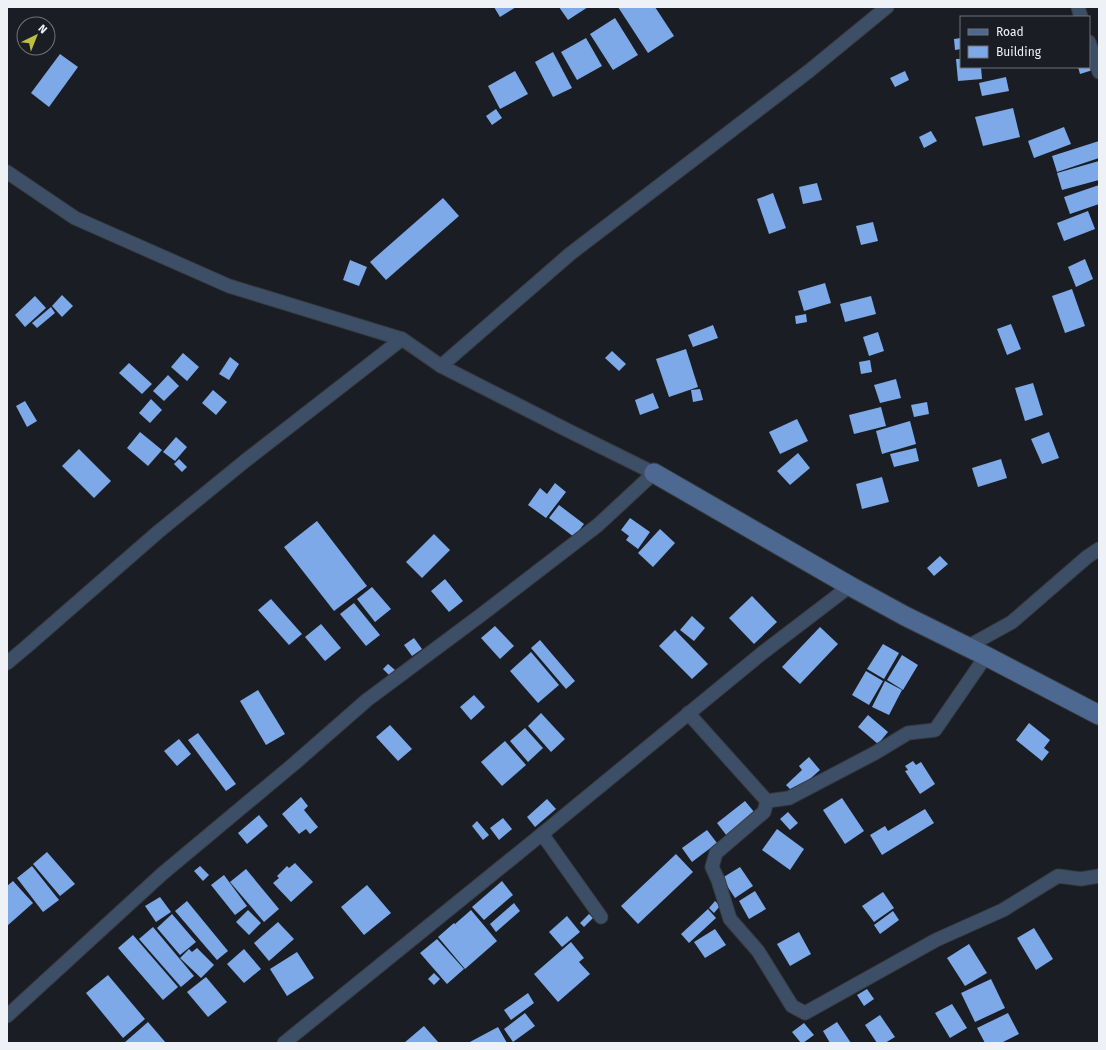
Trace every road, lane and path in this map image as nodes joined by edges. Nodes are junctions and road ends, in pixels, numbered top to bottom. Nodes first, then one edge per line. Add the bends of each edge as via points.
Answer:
1 (887, 7) edge
2 (1090, 45) edge
3 (1099, 72) edge
4 (7, 172) edge
5 (402, 339) junction
6 (441, 366) junction
7 (654, 473) junction
8 (1099, 549) edge
9 (850, 586) junction
10 (967, 647) junction
11 (986, 656) junction
12 (7, 663) edge
13 (688, 713) junction
14 (1099, 715) edge
15 (767, 801) junction
16 (542, 834) junction
17 (1099, 876) edge
18 (601, 917) dead end
19 (7, 1016) edge
20 (284, 1043) edge

1 - 6 street via 809,71 570,254
2 - 3 street
4 - 5 street via 75,218 229,286
5 - 6 street
5 - 12 street via 164,527
6 - 7 street
7 - 9 street
7 - 19 street via 598,525 367,700 162,874
8 - 10 street via 1012,622
9 - 10 street
9 - 13 street
10 - 11 street
11 - 14 street
11 - 15 street via 935,730 908,733 789,798
13 - 15 street
13 - 16 street
15 - 17 street via 764,812 716,853 712,867 730,919 758,951 792,1006 805,1014 936,940 1003,910 1058,876 1081,879
16 - 18 street
16 - 20 street

